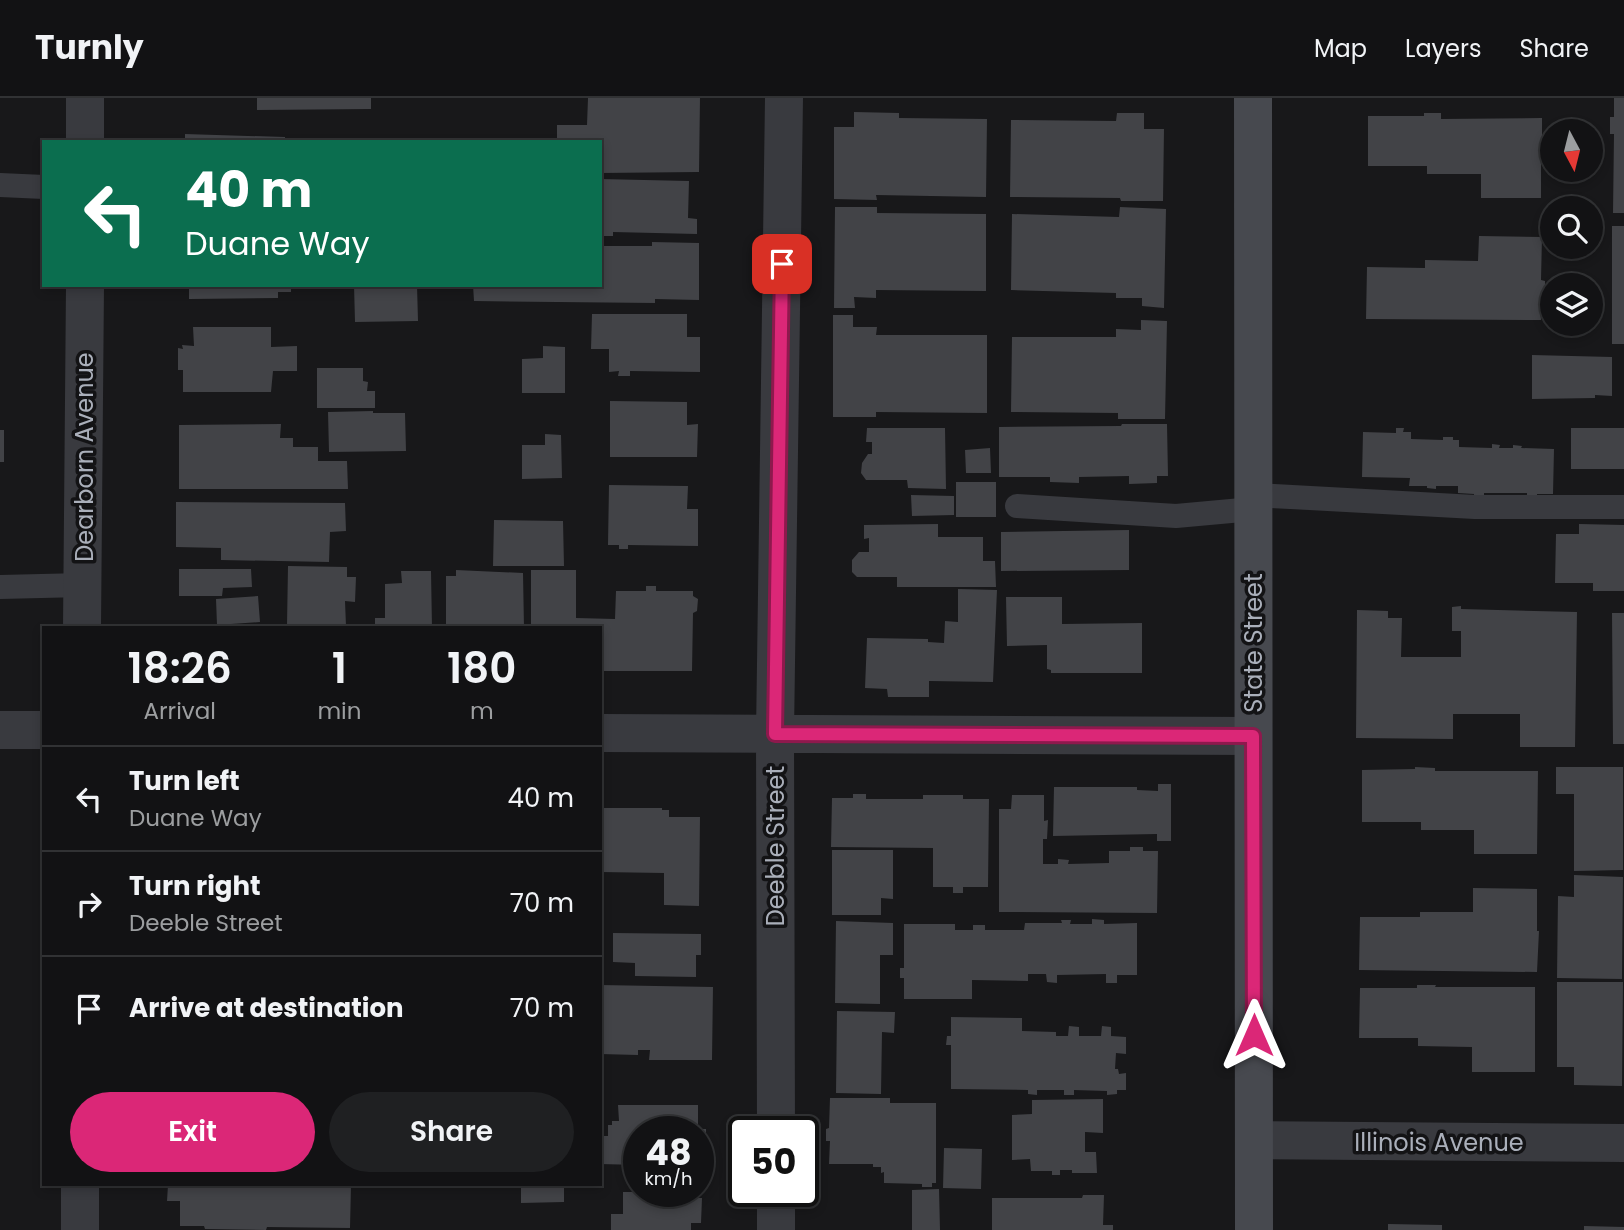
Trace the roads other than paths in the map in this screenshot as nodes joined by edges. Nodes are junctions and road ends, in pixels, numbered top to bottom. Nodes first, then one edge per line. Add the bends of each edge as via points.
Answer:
1 (85, 98) edge
2 (785, 98) edge
3 (1253, 98) edge
4 (85, 140) edge
5 (0, 185) edge
6 (42, 187) edge
7 (85, 287) edge
8 (1253, 502) junction
9 (1017, 506) dead end
10 (1624, 507) edge
11 (83, 585) junction
12 (0, 587) edge
13 (82, 626) edge
14 (0, 730) edge
15 (42, 730) edge
16 (602, 733) edge
17 (775, 734) junction
18 (1253, 736) junction
19 (776, 1116) edge
20 (1254, 1140) junction
21 (1624, 1143) edge
22 (80, 1186) edge
23 (776, 1207) edge
24 (80, 1230) edge
25 (776, 1230) edge
26 (1254, 1230) edge

1 - 4 street
2 - 17 street, Deeble Street
3 - 8 main road, State Street
5 - 6 lane
7 - 11 street, Dearborn Avenue
8 - 9 lane via 1176,516
8 - 10 lane
8 - 18 main road, State Street
11 - 12 lane
11 - 13 street, Dearborn Avenue
14 - 15 street
16 - 17 street
17 - 18 street
17 - 19 street, Deeble Street
18 - 20 main road, State Street
20 - 21 street, Illinois Avenue
20 - 26 main road, State Street
22 - 24 street
23 - 25 street

